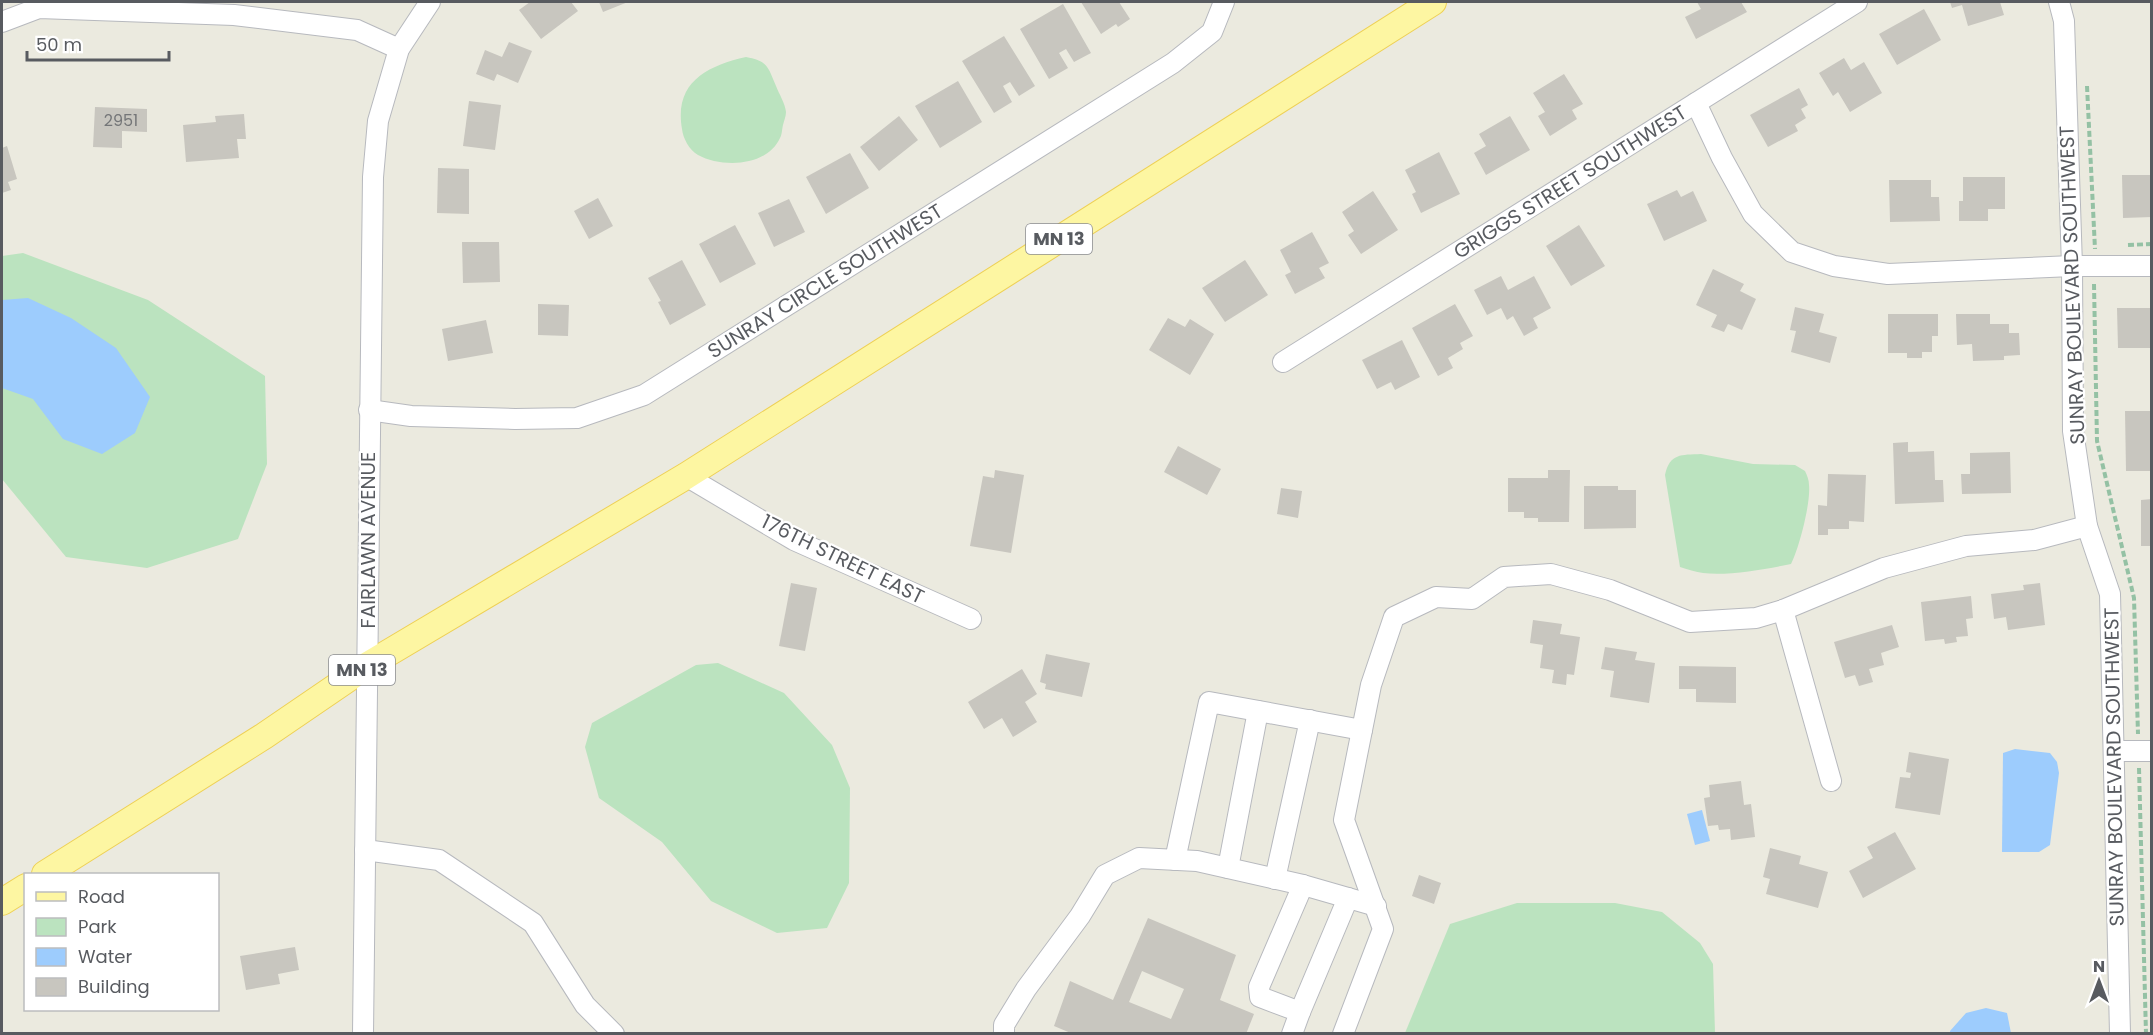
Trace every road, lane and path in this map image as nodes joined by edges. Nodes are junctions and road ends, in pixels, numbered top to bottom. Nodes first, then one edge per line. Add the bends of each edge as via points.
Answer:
1 (430, 2) edge
2 (1224, 2) edge
3 (1433, 2) edge
4 (1857, 2) edge
5 (2059, 2) edge
6 (40, 5) edge
7 (2, 22) edge
8 (399, 49) junction
9 (2087, 84) dead end
10 (1696, 103) junction
11 (2095, 246) dead end
12 (2072, 266) junction
13 (2151, 266) edge
14 (1283, 362) dead end
15 (369, 410) junction
16 (686, 476) junction
17 (2087, 526) junction
18 (1784, 610) junction
19 (971, 619) dead end
20 (368, 665) junction
21 (1258, 711) junction
22 (1310, 720) junction
23 (1362, 730) junction
24 (2115, 751) junction
25 (2151, 751) edge
26 (1831, 781) dead end
27 (365, 850) junction
28 (1174, 860) junction
29 (1228, 868) junction
30 (47, 873) edge
31 (1275, 879) junction
32 (1303, 885) junction
33 (24, 888) edge
34 (1348, 898) junction
35 (2, 902) edge
36 (1376, 906) junction
37 (1300, 1012) junction
38 (363, 1034) edge
39 (614, 1034) edge
40 (1004, 1034) edge
41 (1292, 1034) edge
42 (1343, 1034) edge
43 (2120, 1034) edge

1 - 8 street, FAIRLAWN AVENUE
2 - 15 street, SUNRAY CIRCLE SOUTHWEST via 1212,32 1173,63 644,395 577,418 411,416
3 - 16 main road, MN 13
4 - 10 street, GRIGGS STREET SOUTHWEST
5 - 12 street, SUNRAY BOULEVARD SOUTHWEST via 2064,21
6 - 7 street
6 - 8 street via 234,15 357,30
8 - 15 street, FAIRLAWN AVENUE via 378,121 373,177
9 - 11 path
10 - 12 street via 1753,214 1792,252 1834,266 1888,274
10 - 14 street, GRIGGS STREET SOUTHWEST
12 - 13 street
12 - 17 street, SUNRAY BOULEVARD SOUTHWEST via 2073,431
15 - 20 street, FAIRLAWN AVENUE
16 - 19 street, 176TH STREET EAST via 794,540
16 - 20 main road, MN 13
17 - 18 street via 2034,540 1965,546 1884,568
17 - 24 street, SUNRAY BOULEVARD SOUTHWEST via 2110,594
18 - 23 street via 1756,618 1690,622 1610,590 1551,574 1504,577 1472,599 1436,597 1394,617 1371,685
18 - 26 street
20 - 27 street, FAIRLAWN AVENUE
20 - 30 main road, MN 13 via 264,736
21 - 22 street
21 - 28 street via 1209,702
21 - 29 street
22 - 23 street
22 - 31 street
23 - 36 street via 1344,820
24 - 25 street
24 - 43 street, SUNRAY BOULEVARD SOUTHWEST
27 - 38 street, FAIRLAWN AVENUE
27 - 39 street via 439,860 533,923 585,1005
28 - 29 street
28 - 40 street via 1139,858 1105,875 1026,989 1005,1025
29 - 31 street
31 - 32 street
32 - 34 street
32 - 37 street via 1260,987 1260,997
33 - 35 main road
34 - 36 street
34 - 37 street
36 - 42 street via 1383,929
37 - 41 street

